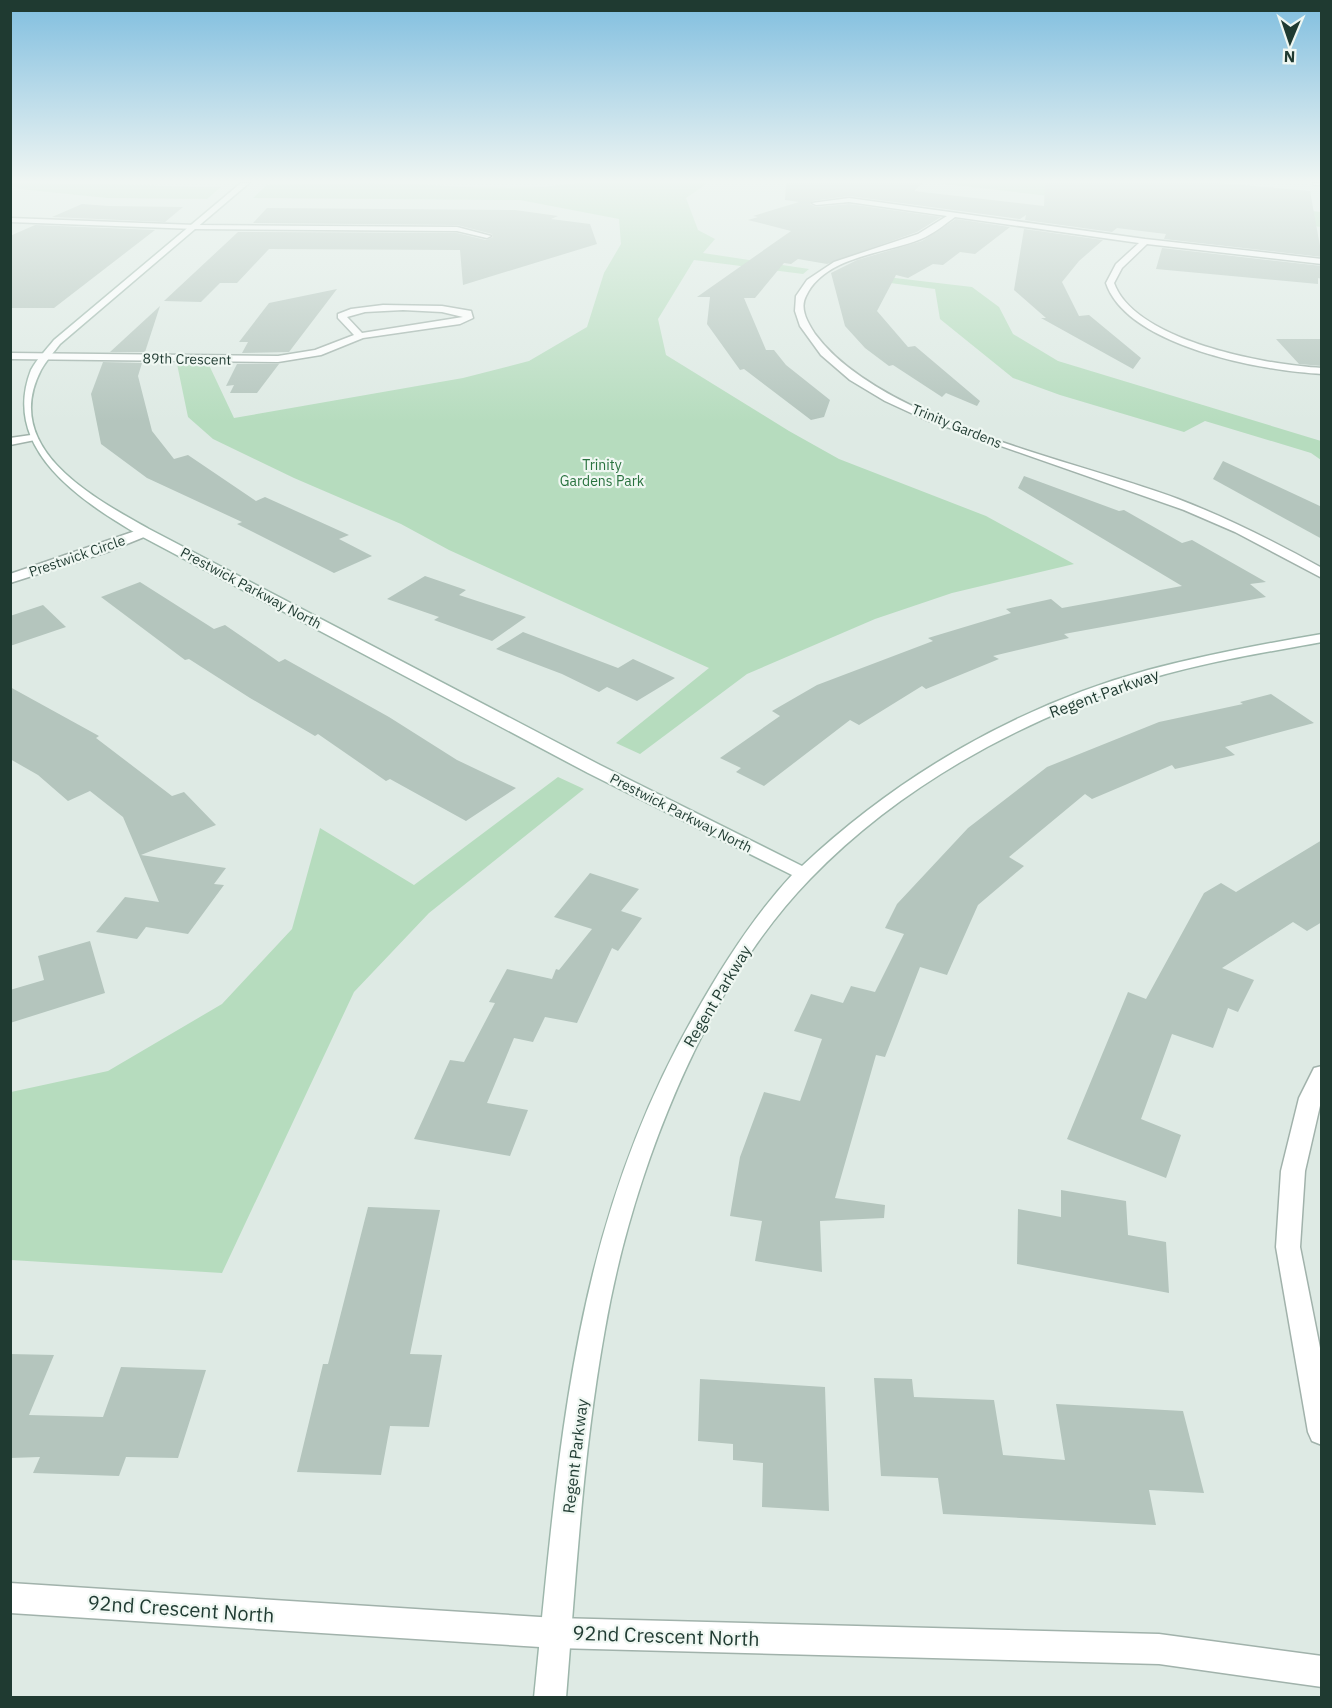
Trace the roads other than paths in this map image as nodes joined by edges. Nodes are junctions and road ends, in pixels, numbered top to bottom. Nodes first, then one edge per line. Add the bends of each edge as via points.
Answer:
1 (152, 263) edge
2 (841, 263) edge
3 (1123, 263) edge
4 (360, 336) junction
5 (10, 356) edge
6 (45, 357) junction
7 (1322, 371) edge
8 (31, 438) junction
9 (10, 442) edge
10 (144, 532) junction
11 (1322, 574) edge
12 (10, 579) edge
13 (1322, 638) edge
14 (804, 874) junction
15 (1322, 1074) edge
16 (1322, 1432) edge
17 (10, 1598) edge
18 (556, 1633) junction
19 (1322, 1672) edge
20 (550, 1698) edge

1 - 6 street, Prestwick Parkway North via 80,322
2 - 11 street, Trinity Gardens via 800,297 802,320 810,336 847,372 911,409 1002,445 1191,508
3 - 7 street via 1110,281 1112,292 1120,305 1137,318 1197,346 1243,360
4 - 4 street, 89th Crescent via 341,316 372,308 448,309 468,314 468,318 460,321
4 - 6 street, 89th Crescent via 317,353 278,359
5 - 6 street, 89th Crescent
6 - 8 street, Prestwick Parkway North via 27,394
8 - 9 street
8 - 10 street, Prestwick Parkway North via 47,465 65,482
10 - 12 street, Prestwick Circle
10 - 14 street, Prestwick Parkway North via 594,769
13 - 14 street, Regent Parkway via 1131,680 1010,729 944,763 896,795
14 - 18 street, Regent Parkway via 762,922 731,969 663,1091 633,1166 602,1279 590,1342
15 - 16 street via 1310,1098 1293,1171 1288,1247
17 - 18 street, 92nd Crescent North
18 - 19 street, 92nd Crescent North via 1159,1649
18 - 20 street, Regent Parkway

